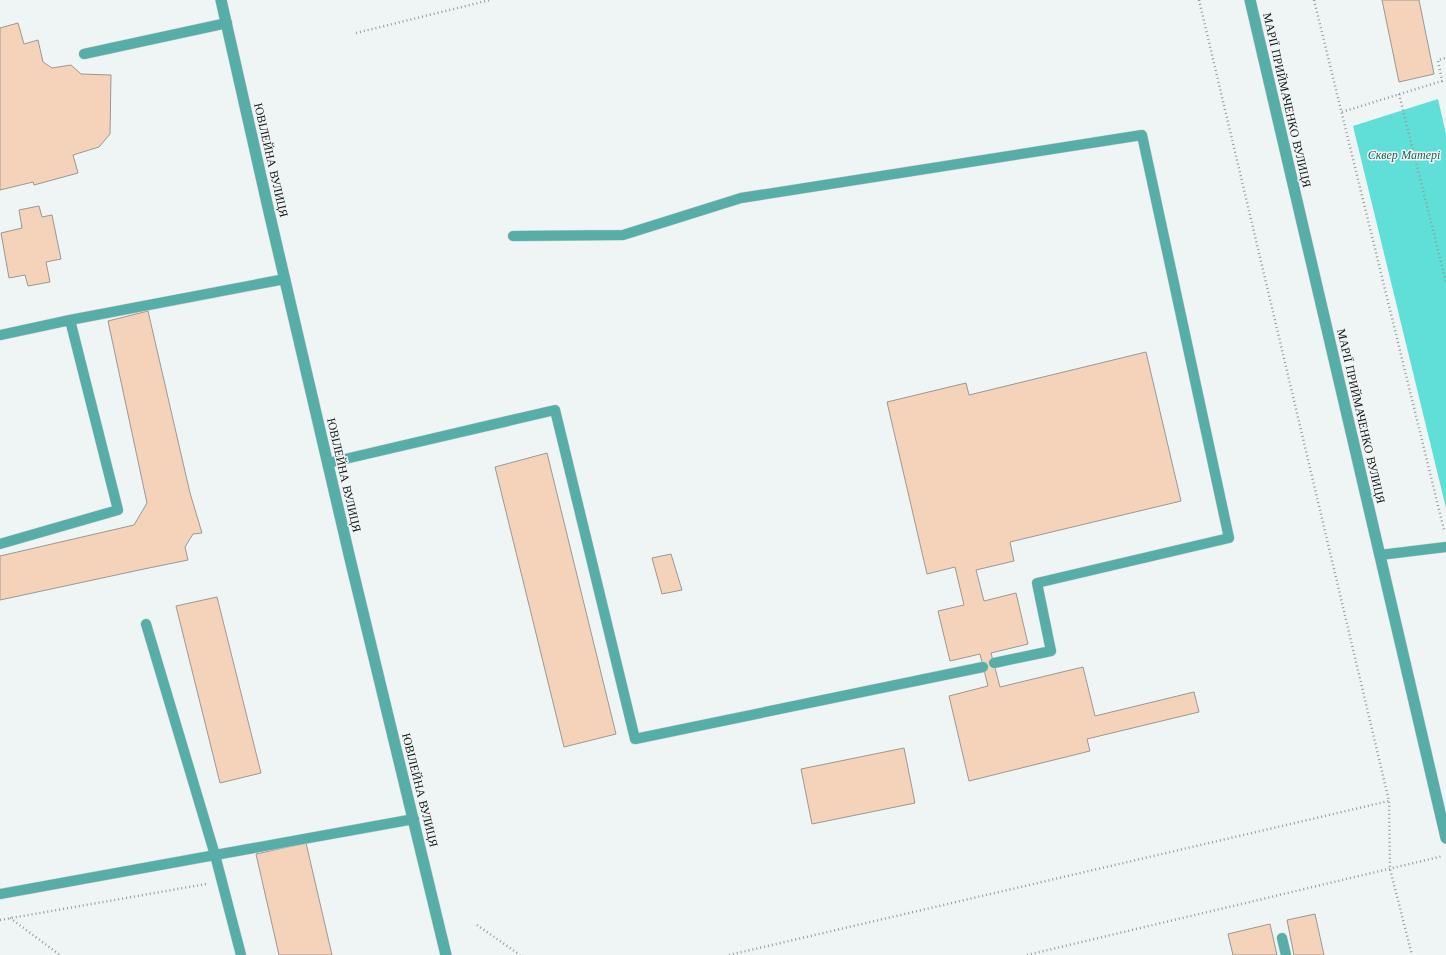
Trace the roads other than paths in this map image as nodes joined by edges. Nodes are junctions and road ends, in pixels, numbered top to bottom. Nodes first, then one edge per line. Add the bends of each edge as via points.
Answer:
1 (221, 0) edge
2 (1250, 0) edge
3 (227, 23) junction
4 (84, 54) dead end
5 (513, 236) dead end
6 (285, 279) junction
7 (70, 320) junction
8 (0, 335) edge
9 (328, 463) junction
10 (0, 544) edge
11 (1446, 547) edge
12 (1380, 555) junction
13 (146, 624) dead end
14 (994, 663) dead end
15 (983, 667) dead end
16 (414, 819) junction
17 (1446, 838) edge
18 (215, 855) junction
19 (0, 894) edge
20 (1282, 938) dead end
21 (241, 955) edge
22 (446, 955) edge
23 (1286, 955) edge

1 - 3 street, ЮВІЛЕЙНА ВУЛИЦЯ
2 - 12 street, МАРІЇ ПРИЙМАЧЕНКО ВУЛИЦЯ
3 - 4 lane
3 - 6 street, ЮВІЛЕЙНА ВУЛИЦЯ
5 - 14 lane via 623,235 741,198 1142,134 1229,538 1037,582 1051,651
6 - 7 lane
6 - 9 street, ЮВІЛЕЙНА ВУЛИЦЯ
7 - 8 lane
7 - 10 lane via 118,510
9 - 15 lane via 556,410 635,739
9 - 16 street, ЮВІЛЕЙНА ВУЛИЦЯ
11 - 12 lane
12 - 17 street, МАРІЇ ПРИЙМАЧЕНКО ВУЛИЦЯ
13 - 18 lane
16 - 18 lane
16 - 22 street, ЮВІЛЕЙНА ВУЛИЦЯ
18 - 19 lane
18 - 21 lane
20 - 23 lane

